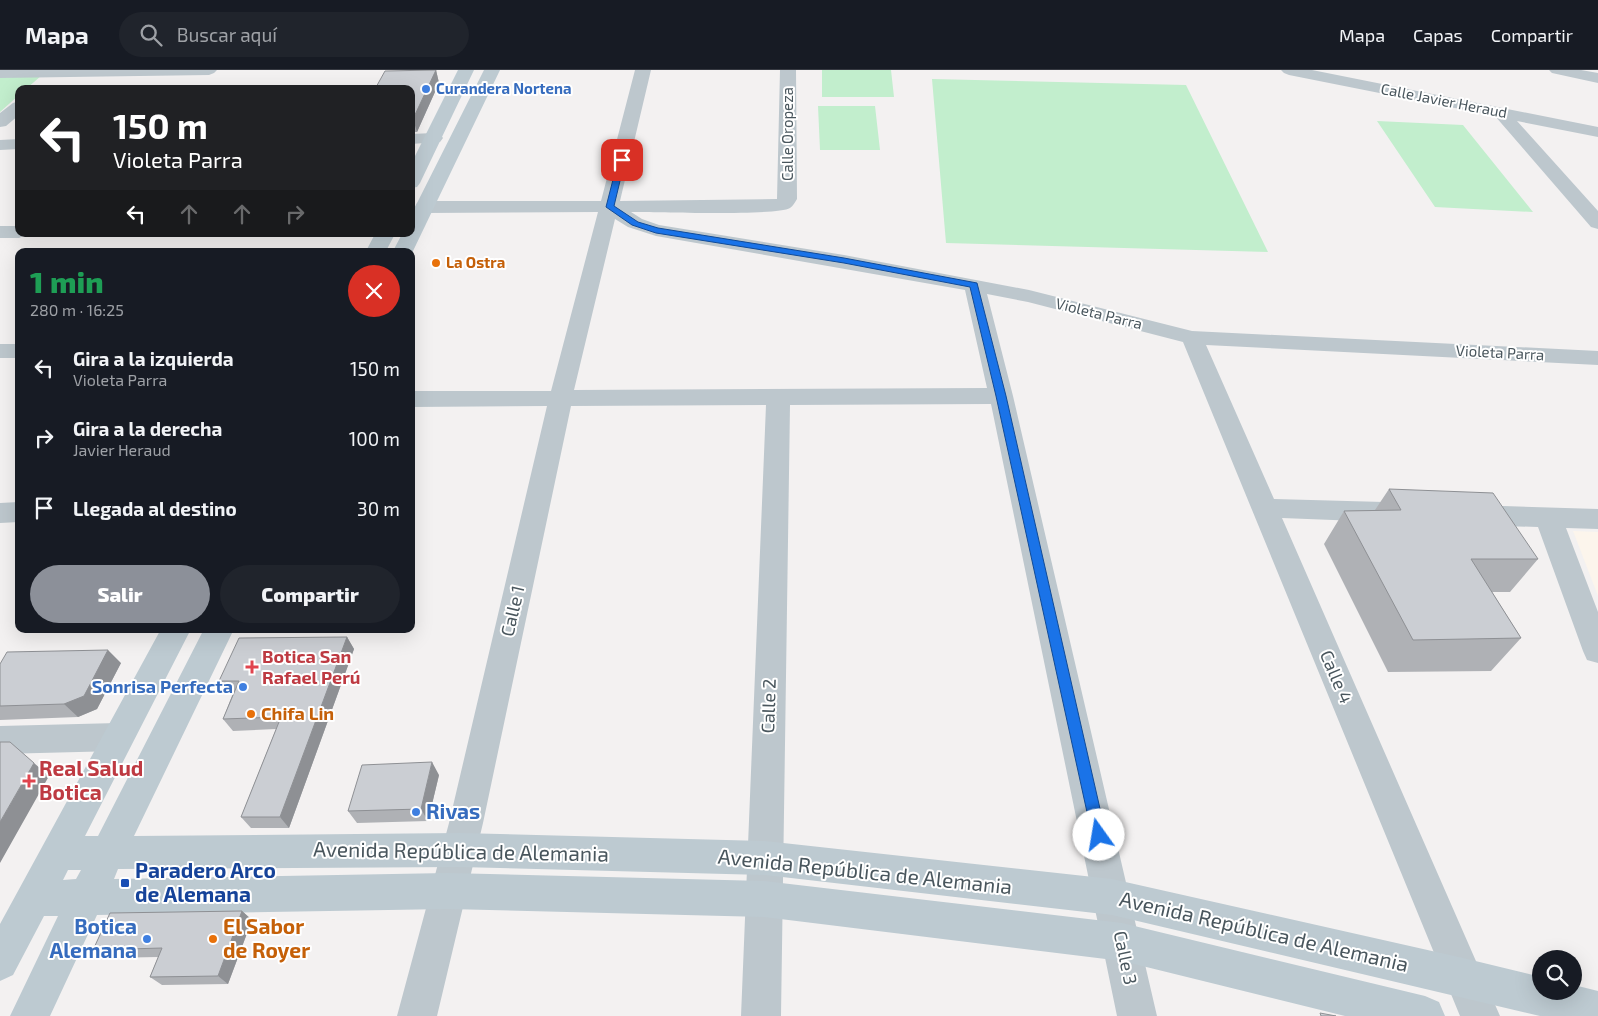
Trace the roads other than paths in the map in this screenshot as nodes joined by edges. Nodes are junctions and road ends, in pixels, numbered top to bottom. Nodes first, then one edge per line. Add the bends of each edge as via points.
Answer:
1 (209, 70) edge
2 (466, 70) edge
3 (492, 70) edge
4 (643, 70) edge
5 (788, 70) edge
6 (1289, 70) edge
7 (1557, 70) edge
8 (59, 71) edge
9 (0, 73) edge
10 (1598, 78) edge
11 (43, 85) edge
12 (15, 109) edge
13 (1501, 113) junction
14 (0, 122) edge
15 (1598, 132) edge
16 (415, 138) edge
17 (434, 138) junction
18 (15, 144) edge
19 (0, 145) edge
20 (415, 175) edge
21 (424, 207) junction
22 (610, 207) junction
23 (1598, 223) edge
24 (415, 226) edge
25 (0, 232) edge
26 (15, 232) edge
27 (974, 285) junction
28 (1192, 338) junction
29 (0, 351) edge
30 (15, 351) edge
31 (1598, 358) edge
32 (778, 396) junction
33 (1001, 396) junction
34 (561, 397) junction
35 (415, 399) edge
36 (1265, 508) junction
37 (15, 512) edge
38 (0, 513) edge
39 (1412, 513) edge
40 (1451, 514) edge
41 (1548, 517) junction
42 (1598, 519) edge
43 (174, 633) edge
44 (217, 633) edge
45 (1598, 651) edge
46 (118, 737) junction
47 (0, 740) edge
48 (460, 850) junction
49 (108, 852) junction
50 (58, 853) junction
51 (765, 858) junction
52 (448, 891) junction
53 (87, 896) junction
54 (1112, 897) junction
55 (34, 898) junction
56 (764, 899) junction
57 (1122, 942) junction
58 (0, 962) edge
59 (1463, 977) junction
60 (1598, 1011) edge
61 (30, 1016) edge
62 (417, 1016) edge
63 (761, 1016) edge
64 (1137, 1016) edge
65 (1424, 1016) edge
66 (1480, 1016) edge

1 - 8 street
2 - 17 street
3 - 21 street
4 - 22 street, Calle 1
5 - 22 street, Calle Oropeza via 788,199 783,204
6 - 13 street, Calle Javier Heraud
7 - 10 street
8 - 9 street
8 - 11 street
12 - 14 street
13 - 15 street, Calle Javier Heraud
13 - 23 street
16 - 17 street
17 - 20 street
18 - 19 street
21 - 22 street
21 - 24 street
22 - 27 street, Violeta Parra via 635,223 656,230
22 - 34 street, Calle 1
25 - 26 street
27 - 28 street, Violeta Parra
27 - 33 street, Calle 3
28 - 31 street, Violeta Parra
28 - 36 street, Calle 4
29 - 30 street
32 - 33 street
32 - 34 street
32 - 51 street, Calle 2
33 - 54 street, Calle 3
34 - 35 street
34 - 48 street, Calle 1
36 - 39 street
36 - 59 street, Calle 4
37 - 38 street
40 - 41 street
41 - 42 street
41 - 45 street
43 - 46 street
44 - 49 street
46 - 47 street
46 - 50 street
48 - 49 street, Avenida República de Alemania
48 - 51 street, Avenida República de Alemania
48 - 52 street, Calle 1
49 - 50 street, Avenida República de Alemania
49 - 53 street
50 - 55 street
51 - 54 street, Avenida República de Alemania
51 - 56 street, Calle 2
52 - 53 street, Avenida República de Alemania
52 - 56 street, Avenida República de Alemania
52 - 62 street, Calle 1
53 - 55 street, Avenida República de Alemania
53 - 61 street
54 - 57 street, Calle 3
54 - 59 street, Avenida República de Alemania
55 - 58 street
56 - 57 street, Avenida República de Alemania
56 - 63 street, Calle 2
57 - 64 street, Calle 3
57 - 65 street, Avenida República de Alemania
59 - 60 street, Avenida República de Alemania
59 - 66 street, Calle 4

